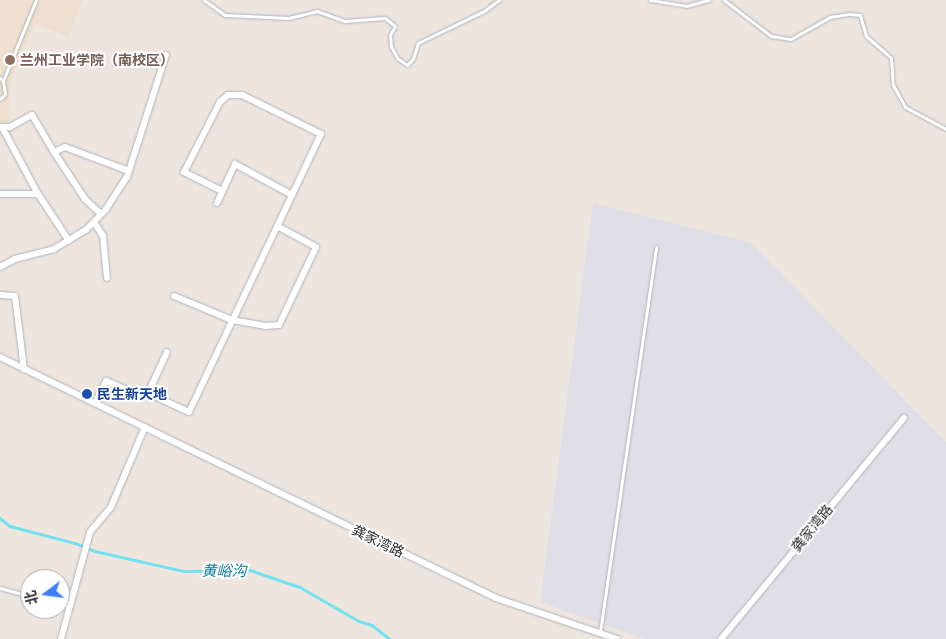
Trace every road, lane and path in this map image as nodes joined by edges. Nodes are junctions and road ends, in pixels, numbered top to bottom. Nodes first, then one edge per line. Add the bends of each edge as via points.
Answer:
1 (36, 0) edge
2 (204, 0) edge
3 (499, 0) edge
4 (650, 0) edge
5 (709, 0) edge
6 (724, 0) edge
7 (166, 55) dead end
8 (1, 79) edge
9 (0, 99) edge
10 (1, 127) edge
11 (946, 129) edge
12 (54, 152) junction
13 (129, 171) junction
14 (222, 191) junction
15 (0, 194) edge
16 (38, 194) junction
17 (292, 195) junction
18 (216, 203) dead end
19 (101, 214) junction
20 (94, 222) junction
21 (277, 226) junction
22 (69, 241) junction
23 (656, 247) dead end
24 (0, 267) edge
25 (107, 278) dead end
26 (0, 295) edge
27 (174, 296) dead end
28 (232, 320) junction
29 (166, 352) dead end
30 (0, 357) edge
31 (24, 369) junction
32 (148, 393) junction
33 (94, 403) junction
34 (904, 418) dead end
35 (145, 427) junction
36 (0, 588) edge
37 (20, 593) edge
38 (70, 607) edge
39 (67, 619) edge
40 (600, 633) junction
41 (61, 639) edge
42 (617, 639) edge
43 (721, 639) edge

1 - 8 lane
2 - 3 lane via 225,15 289,18 317,11 344,21 385,18 394,26 390,35 391,46 397,58 407,65 413,59 418,43 484,11
4 - 5 lane via 686,6
6 - 11 lane via 771,36 791,39 830,17 860,15 866,36 891,58 893,85 905,107
7 - 13 street
8 - 9 lane via 4,94
10 - 12 street via 10,127 32,115
10 - 16 street
12 - 13 street via 65,147
12 - 19 street via 85,199
13 - 19 street
14 - 17 street via 235,164
14 - 17 street via 184,172 220,102 228,95 238,93 321,134
14 - 18 street
15 - 16 street
16 - 22 street
17 - 21 street
19 - 20 street
20 - 22 street
20 - 25 street via 103,236
21 - 28 street
21 - 28 street via 316,247 279,325
22 - 24 street
23 - 40 lane
26 - 31 street via 15,296
27 - 28 street
28 - 32 street via 189,412
29 - 32 street
30 - 31 street, 龚家湾路
31 - 33 street, 龚家湾路
32 - 33 street via 137,394 106,381
33 - 35 street, 龚家湾路
34 - 43 street, 龚家湾路
35 - 38 street via 111,507 90,532
35 - 40 street, 龚家湾路 via 496,598
36 - 37 lane
39 - 41 street
40 - 42 street, 龚家湾路

